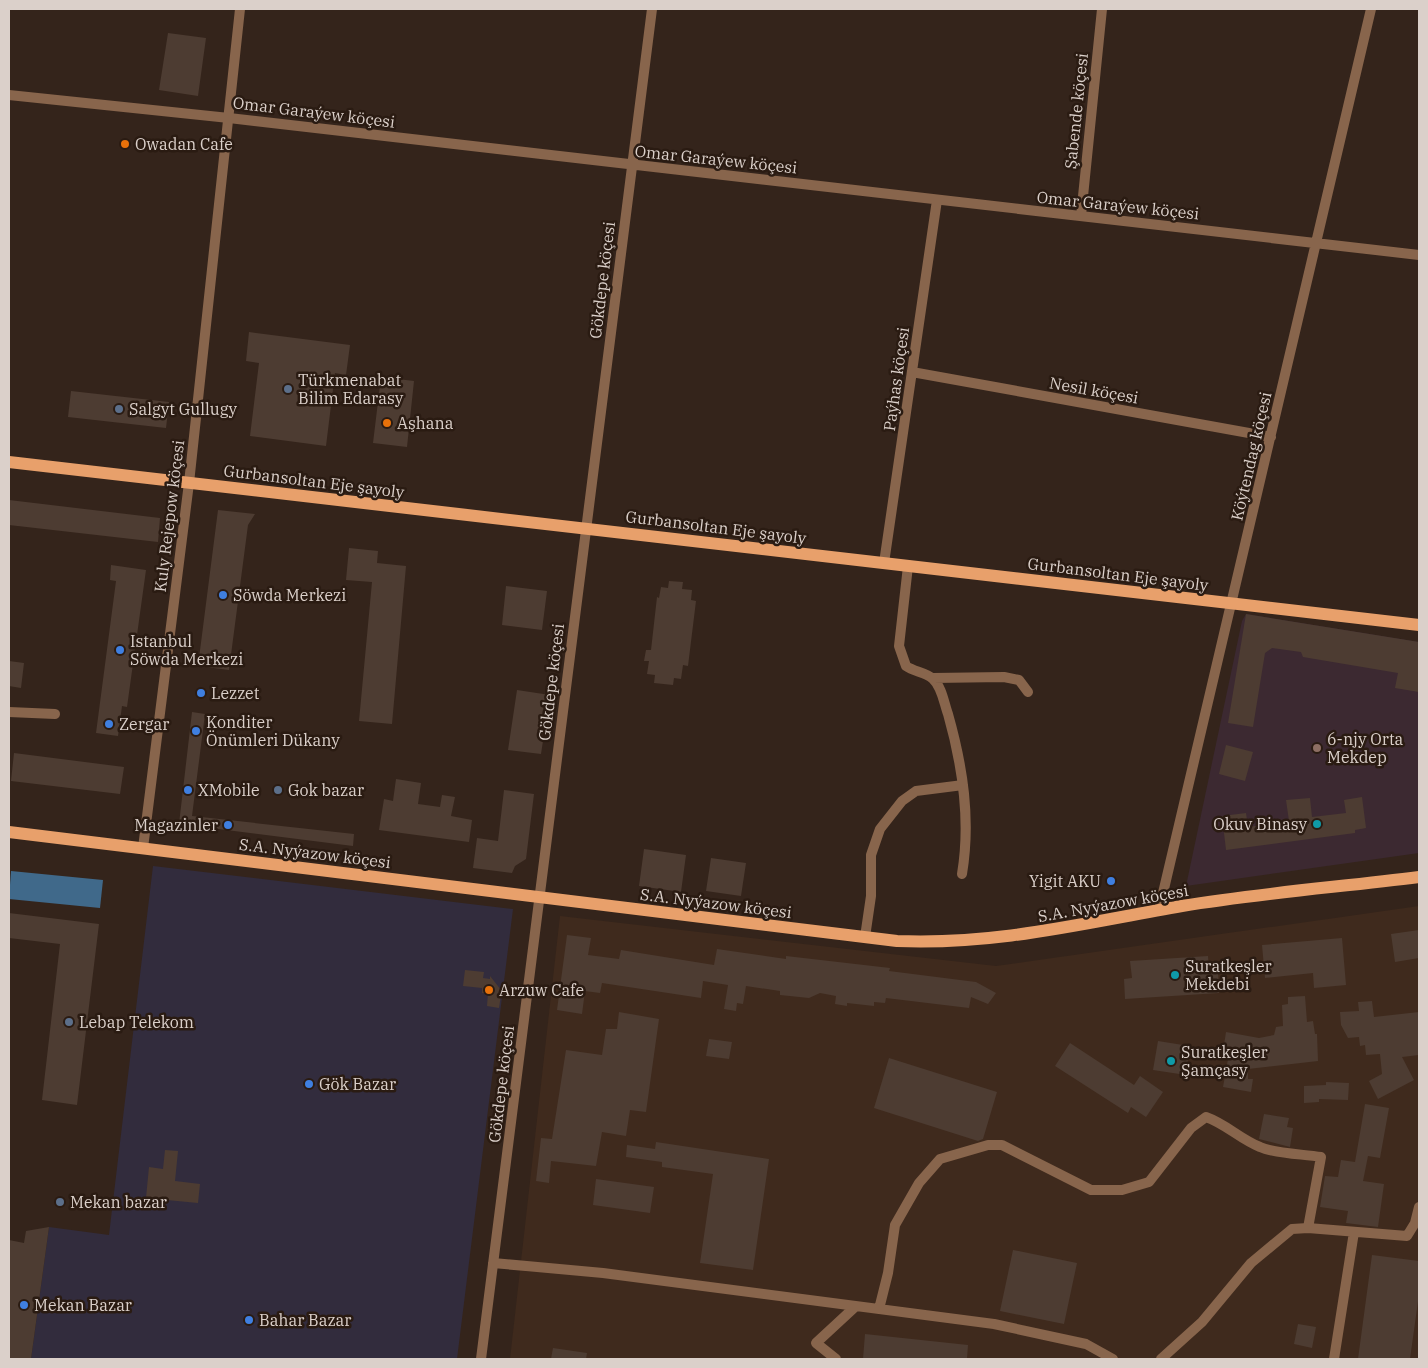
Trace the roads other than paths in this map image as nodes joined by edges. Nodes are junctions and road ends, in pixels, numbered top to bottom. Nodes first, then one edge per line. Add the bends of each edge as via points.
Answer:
1 (240, 9) edge
2 (652, 9) edge
3 (1102, 9) edge
4 (1371, 9) edge
5 (9, 95) edge
6 (229, 118) junction
7 (632, 165) junction
8 (937, 200) junction
9 (1081, 216) junction
10 (1316, 243) junction
11 (1419, 254) edge
12 (912, 372) junction
13 (1271, 437) junction
14 (9, 462) edge
15 (189, 483) junction
16 (586, 529) junction
17 (884, 563) junction
18 (908, 566) junction
19 (1232, 603) junction
20 (1419, 625) edge
21 (933, 678) junction
22 (1028, 692) dead end
23 (9, 712) edge
24 (56, 714) dead end
25 (963, 785) junction
26 (9, 832) edge
27 (143, 848) junction
28 (962, 874) dead end
29 (1419, 877) edge
30 (539, 898) junction
31 (1159, 910) junction
32 (865, 937) junction
33 (1419, 1207) edge
34 (1308, 1228) junction
35 (1354, 1232) junction
36 (493, 1263) junction
37 (856, 1306) junction
38 (879, 1309) junction
39 (481, 1359) edge
40 (836, 1359) edge
41 (1113, 1359) edge
42 (1161, 1359) edge
43 (1334, 1359) edge

1 - 6 street, Kuly Rejepow köçesi
2 - 7 street, Gökdepe köçesi
3 - 9 street, Şabende köçesi
4 - 10 street, Köýtendag köçesi
5 - 6 street, Omar Garaýew köçesi
6 - 7 street, Omar Garaýew köçesi
6 - 15 street, Kuly Rejepow köçesi
7 - 8 street, Omar Garaýew köçesi
7 - 16 street, Gökdepe köçesi
8 - 9 street, Omar Garaýew köçesi
8 - 12 street, Paýhas köçesi
9 - 10 street, Omar Garaýew köçesi
10 - 11 street, Omar Garaýew köçesi
10 - 13 street, Köýtendag köçesi
12 - 13 street, Nesil köçesi
12 - 17 street, Paýhas köçesi
13 - 19 street, Köýtendag köçesi
14 - 15 main road, Gurbansoltan Eje şayoly
15 - 16 main road, Gurbansoltan Eje şayoly
15 - 27 street, Kuly Rejepow köçesi
16 - 17 main road, Gurbansoltan Eje şayoly
16 - 30 street, Gökdepe köçesi
17 - 18 main road, Gurbansoltan Eje şayoly
18 - 19 main road, Gurbansoltan Eje şayoly
18 - 21 street via 899,646 901,657 911,670
19 - 20 main road, Gurbansoltan Eje şayoly
19 - 31 street, Köýtendag köçesi
21 - 22 street via 1004,677 1019,680
21 - 25 street via 940,689 952,731
23 - 24 street
25 - 28 street via 967,844
25 - 32 street via 916,792 902,801 880,829 871,856
26 - 27 main road, S.A. Nyýazow köçesi
27 - 30 main road, S.A. Nyýazow köçesi
29 - 31 main road, S.A. Nyýazow köçesi
30 - 32 main road, S.A. Nyýazow köçesi
30 - 36 street, Gökdepe köçesi
31 - 32 main road, S.A. Nyýazow köçesi via 1030,935 967,942
33 - 35 street via 1407,1236
34 - 35 street
34 - 38 street via 1321,1157 1262,1148 1221,1122 1206,1117 1191,1128 1149,1182 1122,1190 1091,1190 1002,1145 988,1145 940,1159 919,1183 895,1225
34 - 42 street via 1292,1229 1251,1262 1202,1322
35 - 43 street
36 - 37 street via 603,1272
36 - 39 street, Gökdepe köçesi
37 - 38 street
37 - 40 street via 816,1343
38 - 41 street via 994,1324 1086,1344

